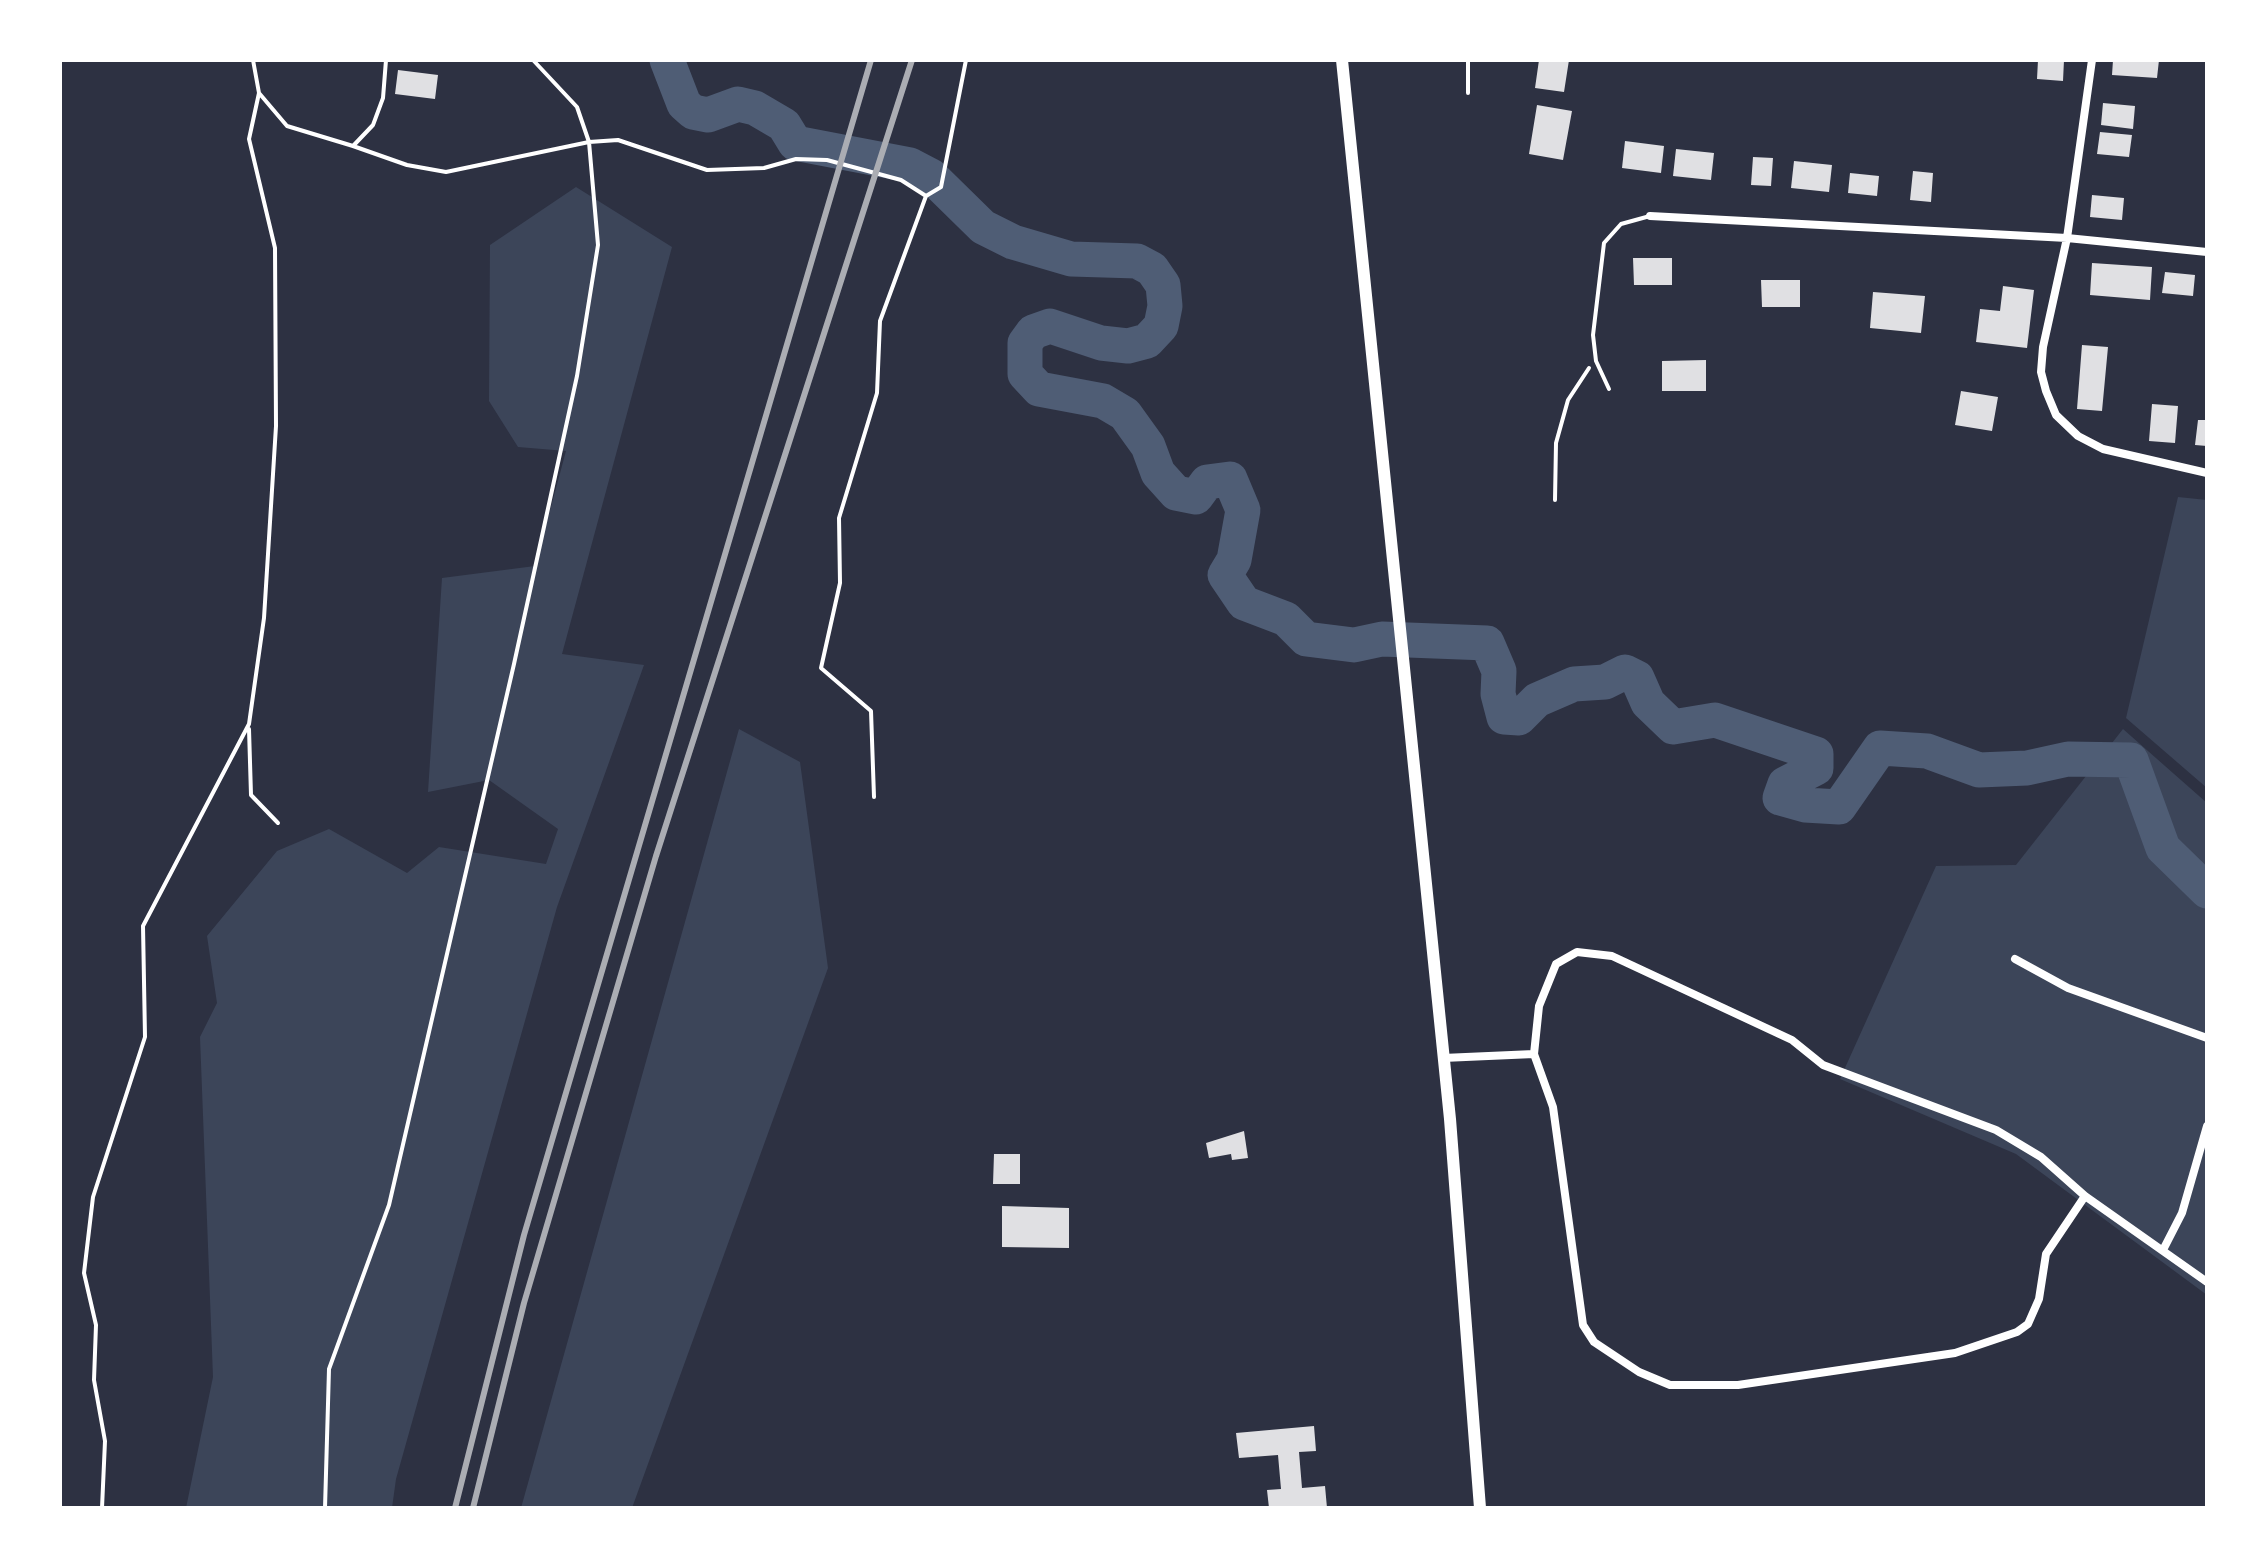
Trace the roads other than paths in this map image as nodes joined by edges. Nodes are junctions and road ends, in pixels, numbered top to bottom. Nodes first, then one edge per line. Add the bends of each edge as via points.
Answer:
1 (1342, 60) edge
2 (1468, 60) edge
3 (2092, 60) edge
4 (1468, 93) dead end
5 (1650, 216) joint
6 (2067, 238) junction
7 (2207, 252) edge
8 (1609, 389) dead end
9 (2207, 473) edge
10 (2015, 959) dead end
11 (2207, 1038) edge
12 (1534, 1054) junction
13 (1443, 1058) junction
14 (2207, 1126) edge
15 (2085, 1196) junction
16 (2163, 1250) junction
17 (2207, 1282) edge
18 (1480, 1508) edge

1 - 13 main road
2 - 4 lane
3 - 6 street
5 - 6 street
5 - 8 lane via 1621,224 1604,244 1592,335
6 - 7 street
6 - 9 street via 2041,372 2056,414 2078,436 2136,459
10 - 11 street via 2068,988
12 - 13 street
12 - 15 street via 1550,972 1566,957 1592,951 1792,1040 1823,1064 1996,1130 2042,1157
12 - 15 street via 1552,1107 1583,1326 1594,1342 1670,1385 1738,1385 1955,1354 2005,1338 2034,1314 2046,1254
13 - 18 main road
14 - 16 street via 2182,1213
15 - 16 street
16 - 17 street

